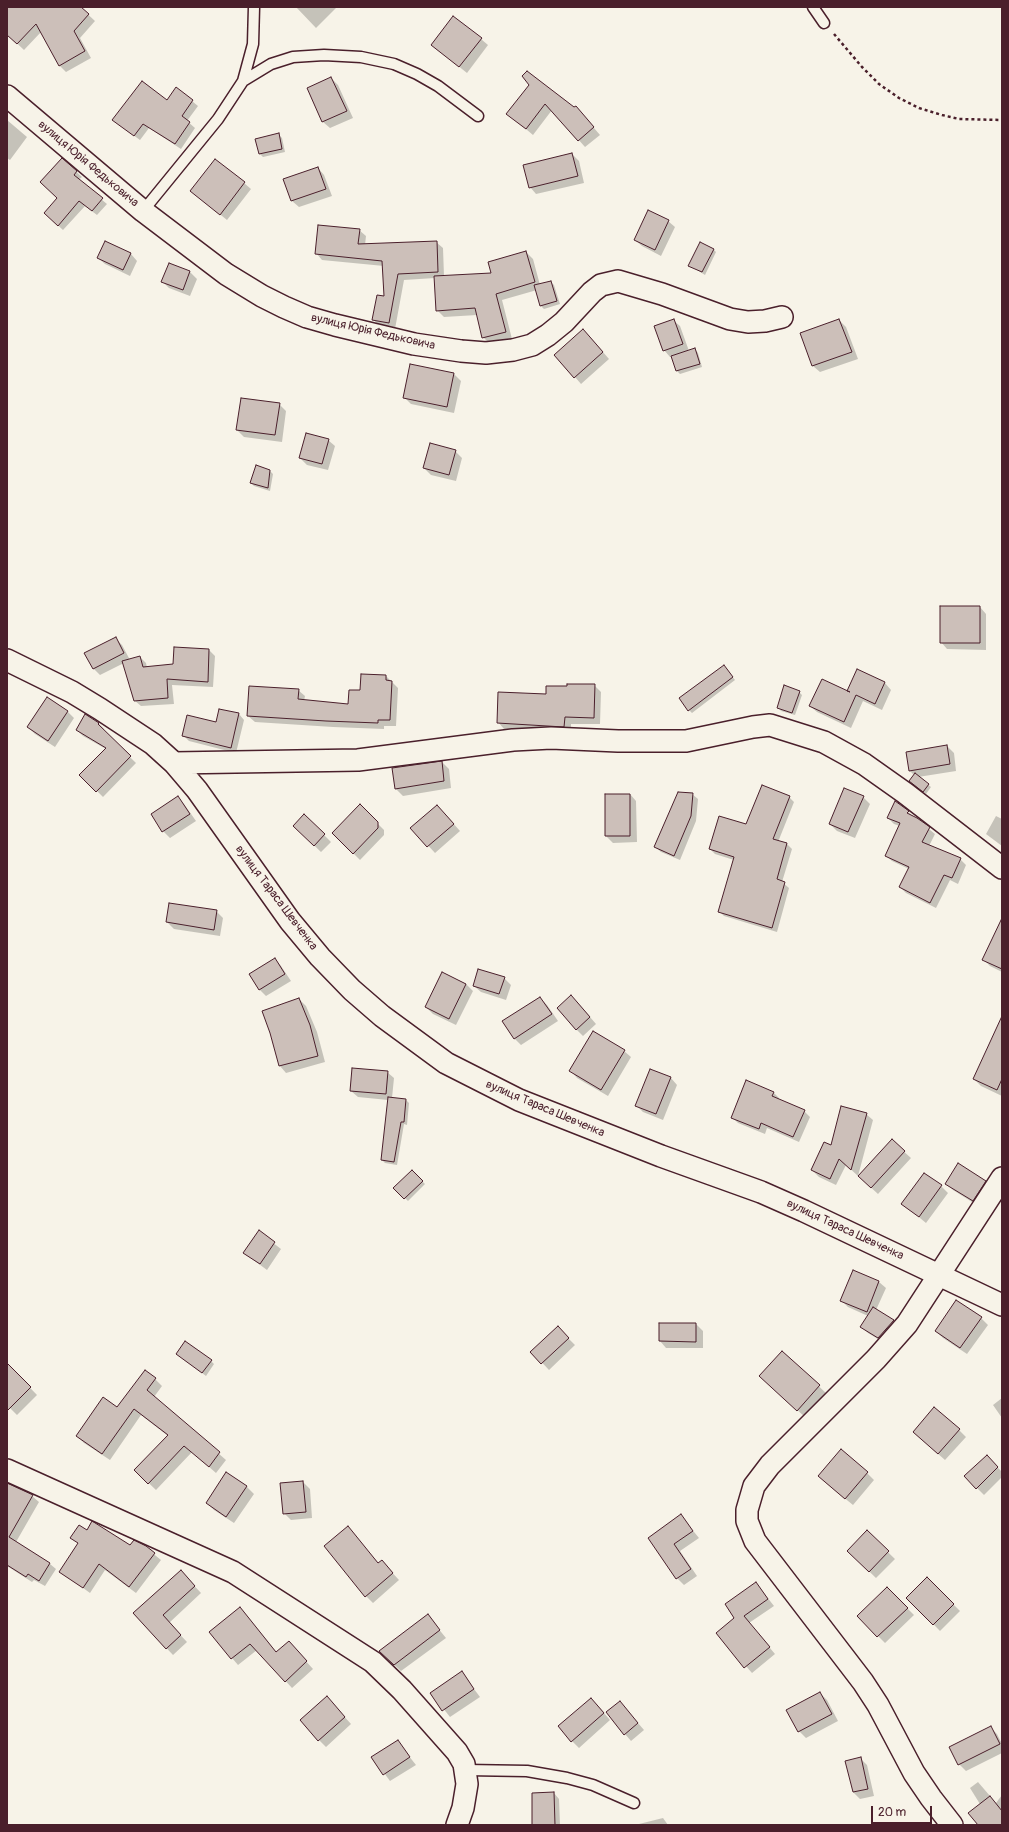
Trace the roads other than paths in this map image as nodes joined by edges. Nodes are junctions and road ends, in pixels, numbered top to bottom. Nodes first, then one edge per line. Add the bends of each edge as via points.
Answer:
1 (254, 7) edge
2 (813, 7) edge
3 (824, 23) road end
4 (243, 81) junction
5 (7, 96) edge
6 (478, 116) dead end
7 (143, 211) junction
8 (782, 317) dead end
9 (7, 660) edge
10 (174, 763) junction
11 (1002, 868) edge
12 (1002, 1178) edge
13 (939, 1275) junction
14 (1002, 1305) edge
15 (7, 1470) edge
16 (466, 1770) junction
17 (634, 1803) dead end
18 (457, 1825) edge
19 (952, 1825) edge

1 - 4 lane via 253,44
2 - 3 lane
4 - 6 lane via 271,64 293,57 324,54 361,57 394,64 417,74 438,86
4 - 7 lane via 218,119
5 - 7 street, вулиця Юрія Федьковича
7 - 8 street, вулиця Юрія Федьковича via 226,274 262,296 296,312 335,326 461,352 486,353 532,345 564,322 601,285 618,281 730,319 748,322
9 - 10 street, вулиця Тараса Шевченка via 100,709 153,744
10 - 11 street via 358,760 514,740 551,738 686,741 770,725 824,742 864,764
10 - 13 street, вулиця Тараса Шевченка via 197,790 290,921 320,957 352,990 428,1051 519,1100 768,1195 848,1230
12 - 13 street
13 - 14 street, вулиця Тараса Шевченка
13 - 19 street via 894,1340 761,1476 750,1498 747,1521 750,1532 761,1550 863,1682 914,1773
15 - 16 street via 233,1572 373,1662 402,1690 457,1752
16 - 17 lane via 527,1771 567,1778 593,1785
16 - 18 street via 465,1797

